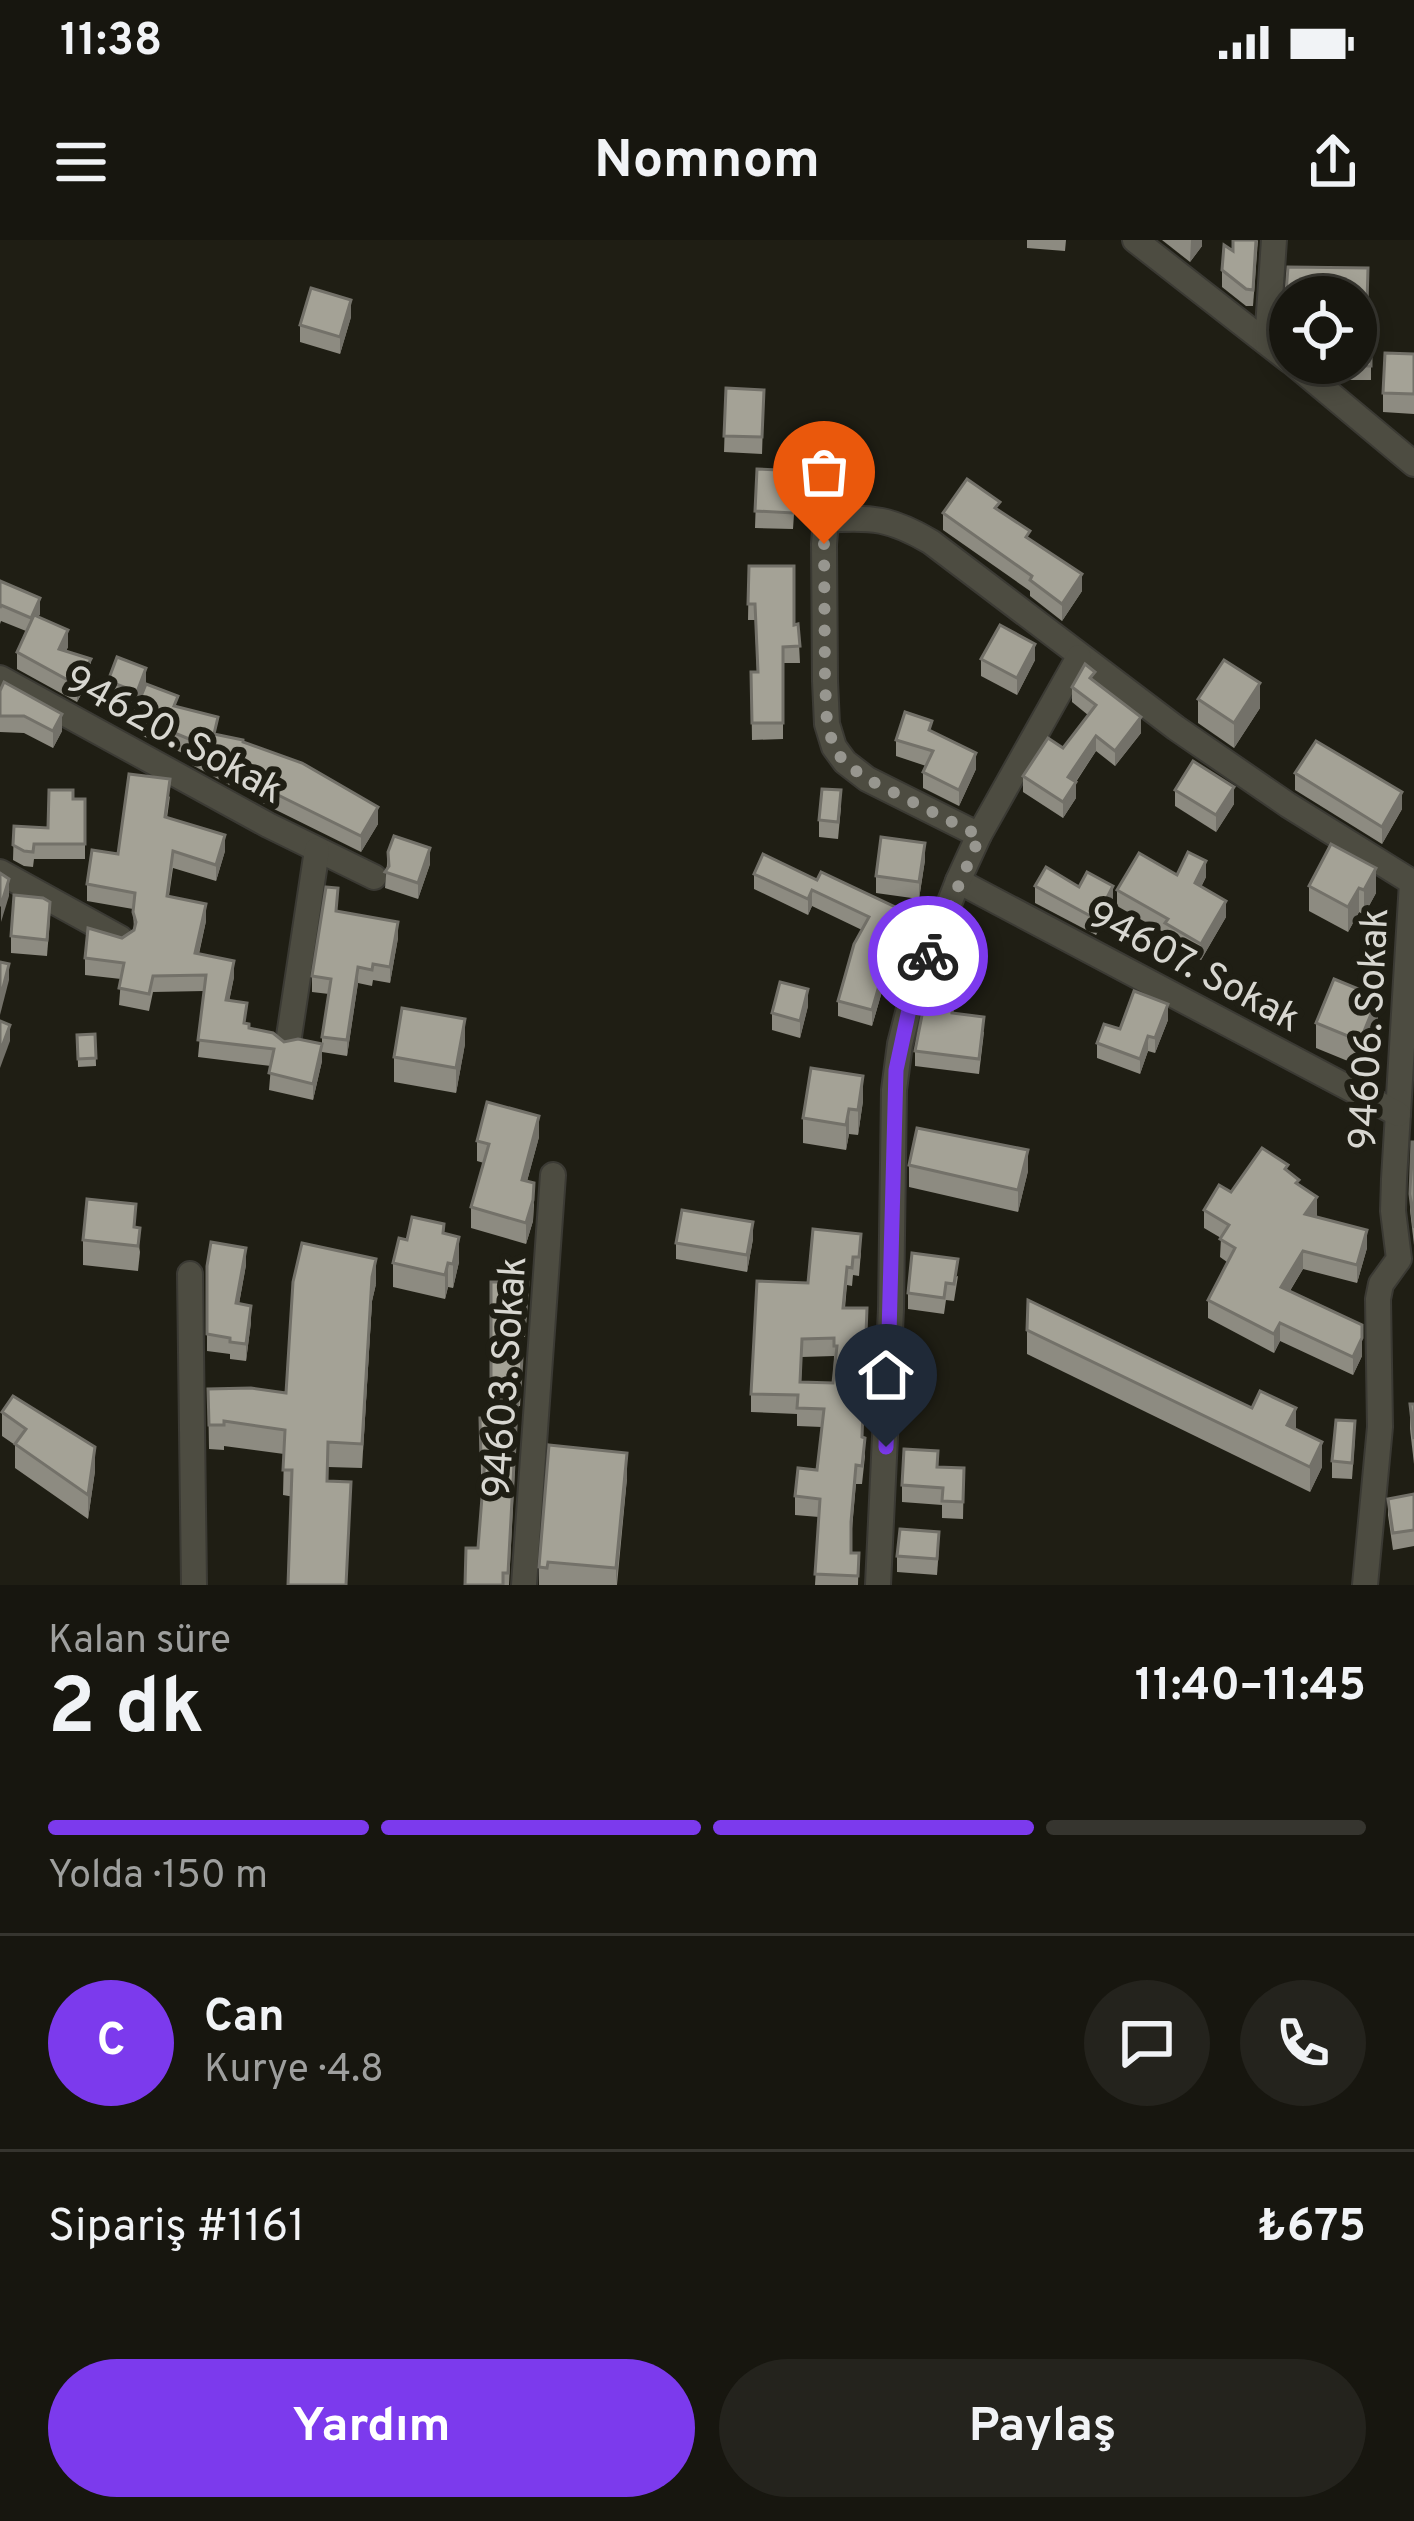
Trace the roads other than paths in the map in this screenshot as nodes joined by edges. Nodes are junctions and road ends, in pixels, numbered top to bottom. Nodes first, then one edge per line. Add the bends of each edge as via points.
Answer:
1 (1135, 240) edge
2 (1274, 240) edge
3 (1267, 342) joint
4 (1318, 384) edge
5 (1414, 464) edge
6 (1079, 657) junction
7 (0, 678) edge
8 (980, 836) junction
9 (317, 850) junction
10 (0, 872) edge
11 (374, 877) dead end
12 (958, 881) junction
13 (1413, 882) edge
14 (119, 938) edge
15 (288, 1043) edge
16 (1398, 1114) junction
17 (554, 1175) dead end
18 (1407, 1260) edge
19 (190, 1274) dead end
20 (194, 1585) edge
21 (524, 1585) edge
22 (878, 1585) edge
23 (1365, 1585) edge

1 - 3 street
2 - 3 street
4 - 5 street
6 - 8 street
6 - 8 street, 94606. Sokak via 906,526 826,520 825,681 834,747 867,779
6 - 13 street, 94606. Sokak via 1225,763
7 - 9 street, 94620. Sokak
8 - 12 street
9 - 11 street, 94620. Sokak
9 - 15 street
10 - 14 street
12 - 16 street, 94607. Sokak
12 - 22 street via 910,1005 896,1070
13 - 16 street, 94606. Sokak
16 - 18 street, 94606. Sokak via 1394,1211
17 - 21 street, 94603. Sokak
18 - 23 street, 94606. Sokak via 1378,1299 1380,1427
19 - 20 street

